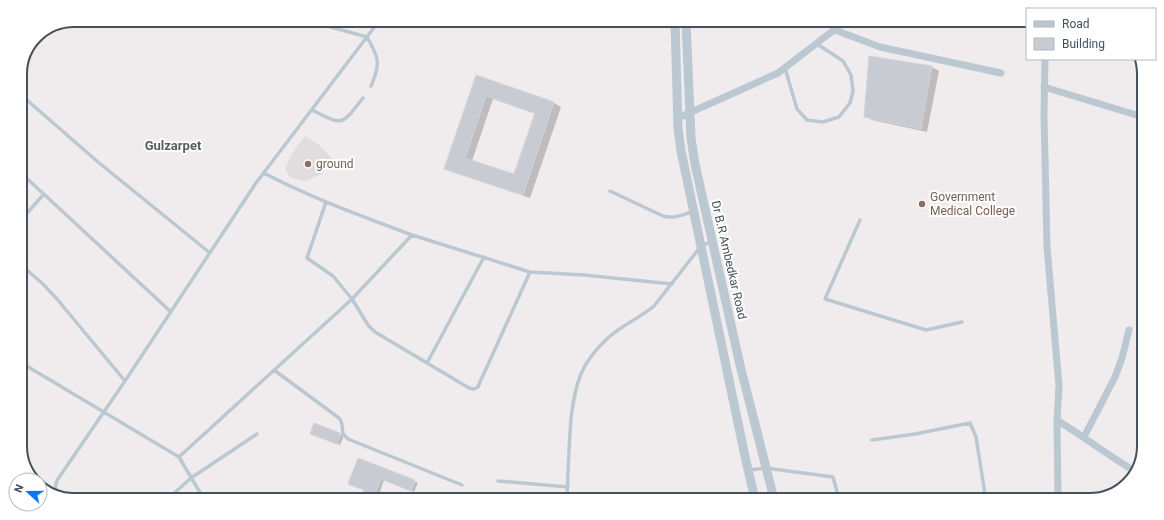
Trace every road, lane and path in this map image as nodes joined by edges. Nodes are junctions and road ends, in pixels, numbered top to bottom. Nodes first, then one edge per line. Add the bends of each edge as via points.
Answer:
1 (330, 27) edge
2 (374, 27) edge
3 (675, 27) edge
4 (686, 27) edge
5 (839, 27) edge
6 (835, 30) junction
7 (366, 37) junction
8 (817, 44) junction
9 (1045, 60) edge
10 (786, 68) junction
11 (1001, 73) dead end
12 (371, 86) dead end
13 (1044, 87) junction
14 (363, 98) dead end
15 (27, 100) edge
16 (312, 110) junction
17 (690, 112) junction
18 (1137, 115) edge
19 (678, 118) junction
20 (264, 173) junction
21 (27, 178) edge
22 (610, 191) dead end
23 (44, 194) junction
24 (326, 202) junction
25 (694, 211) junction
26 (27, 213) edge
27 (860, 220) dead end
28 (412, 234) junction
29 (712, 241) junction
30 (701, 246) junction
31 (210, 253) junction
32 (484, 257) junction
33 (27, 270) edge
34 (530, 272) junction
35 (672, 284) junction
36 (352, 299) junction
37 (171, 312) junction
38 (962, 322) dead end
39 (1129, 330) dead end
40 (427, 363) junction
41 (27, 366) edge
42 (274, 370) junction
43 (125, 381) junction
44 (104, 411) junction
45 (1057, 420) junction
46 (257, 434) dead end
47 (1084, 437) junction
48 (872, 440) dead end
49 (179, 457) junction
50 (766, 468) junction
51 (1131, 469) edge
52 (748, 471) junction
53 (191, 478) junction
54 (498, 481) dead end
55 (462, 486) dead end
56 (568, 487) junction
57 (56, 489) edge
58 (174, 493) edge
59 (200, 493) edge
60 (567, 493) edge
61 (754, 493) edge
62 (772, 493) edge
63 (837, 493) edge
64 (985, 493) edge
65 (1058, 493) edge

1 - 7 lane
2 - 7 lane
3 - 19 street, Dr B.R Ambedkar Road
4 - 17 street, Dr B.R Ambedkar Road
5 - 6 street
6 - 8 street
6 - 11 street via 880,47
7 - 12 lane via 375,51 378,66
7 - 16 lane
8 - 10 street
8 - 10 lane via 843,61 851,75 853,91 850,103 839,117 824,122 807,120 797,109
9 - 13 street
10 - 17 street
13 - 18 street
13 - 45 street via 1047,247 1059,386
14 - 16 lane via 343,121 333,121
15 - 31 lane
16 - 20 lane
17 - 19 street
17 - 29 street, Dr B.R Ambedkar Road via 695,164
19 - 25 street, Dr B.R Ambedkar Road
20 - 24 lane
20 - 31 lane
21 - 23 lane
22 - 25 lane via 669,218
23 - 26 lane
23 - 37 lane
24 - 28 lane
24 - 36 lane via 307,258 333,276
25 - 30 street, Dr B.R Ambedkar Road
27 - 38 lane via 825,299 926,330
28 - 32 lane
28 - 36 lane
29 - 30 lane
29 - 50 street, Dr B.R Ambedkar Road
30 - 35 lane
30 - 52 street, Dr B.R Ambedkar Road
31 - 37 lane
32 - 34 lane
32 - 40 lane
33 - 43 lane via 57,299
34 - 35 lane
34 - 40 lane via 478,387 469,388
35 - 56 lane via 648,312 610,336 596,350 581,374 573,400
36 - 40 lane via 375,332
36 - 42 lane
37 - 43 lane
39 - 47 street via 1115,377
41 - 44 lane
42 - 49 lane
42 - 55 lane via 338,418 342,424 343,434 348,439
43 - 44 lane
44 - 49 lane
44 - 57 lane via 58,479
45 - 47 street
45 - 65 street
46 - 53 lane
47 - 51 street
48 - 64 lane via 970,424 976,437
49 - 53 lane
50 - 52 lane
50 - 62 street, Dr B.R Ambedkar Road
50 - 63 lane via 833,477
52 - 61 street, Dr B.R Ambedkar Road
53 - 58 lane
53 - 59 lane
54 - 56 lane
56 - 60 lane

